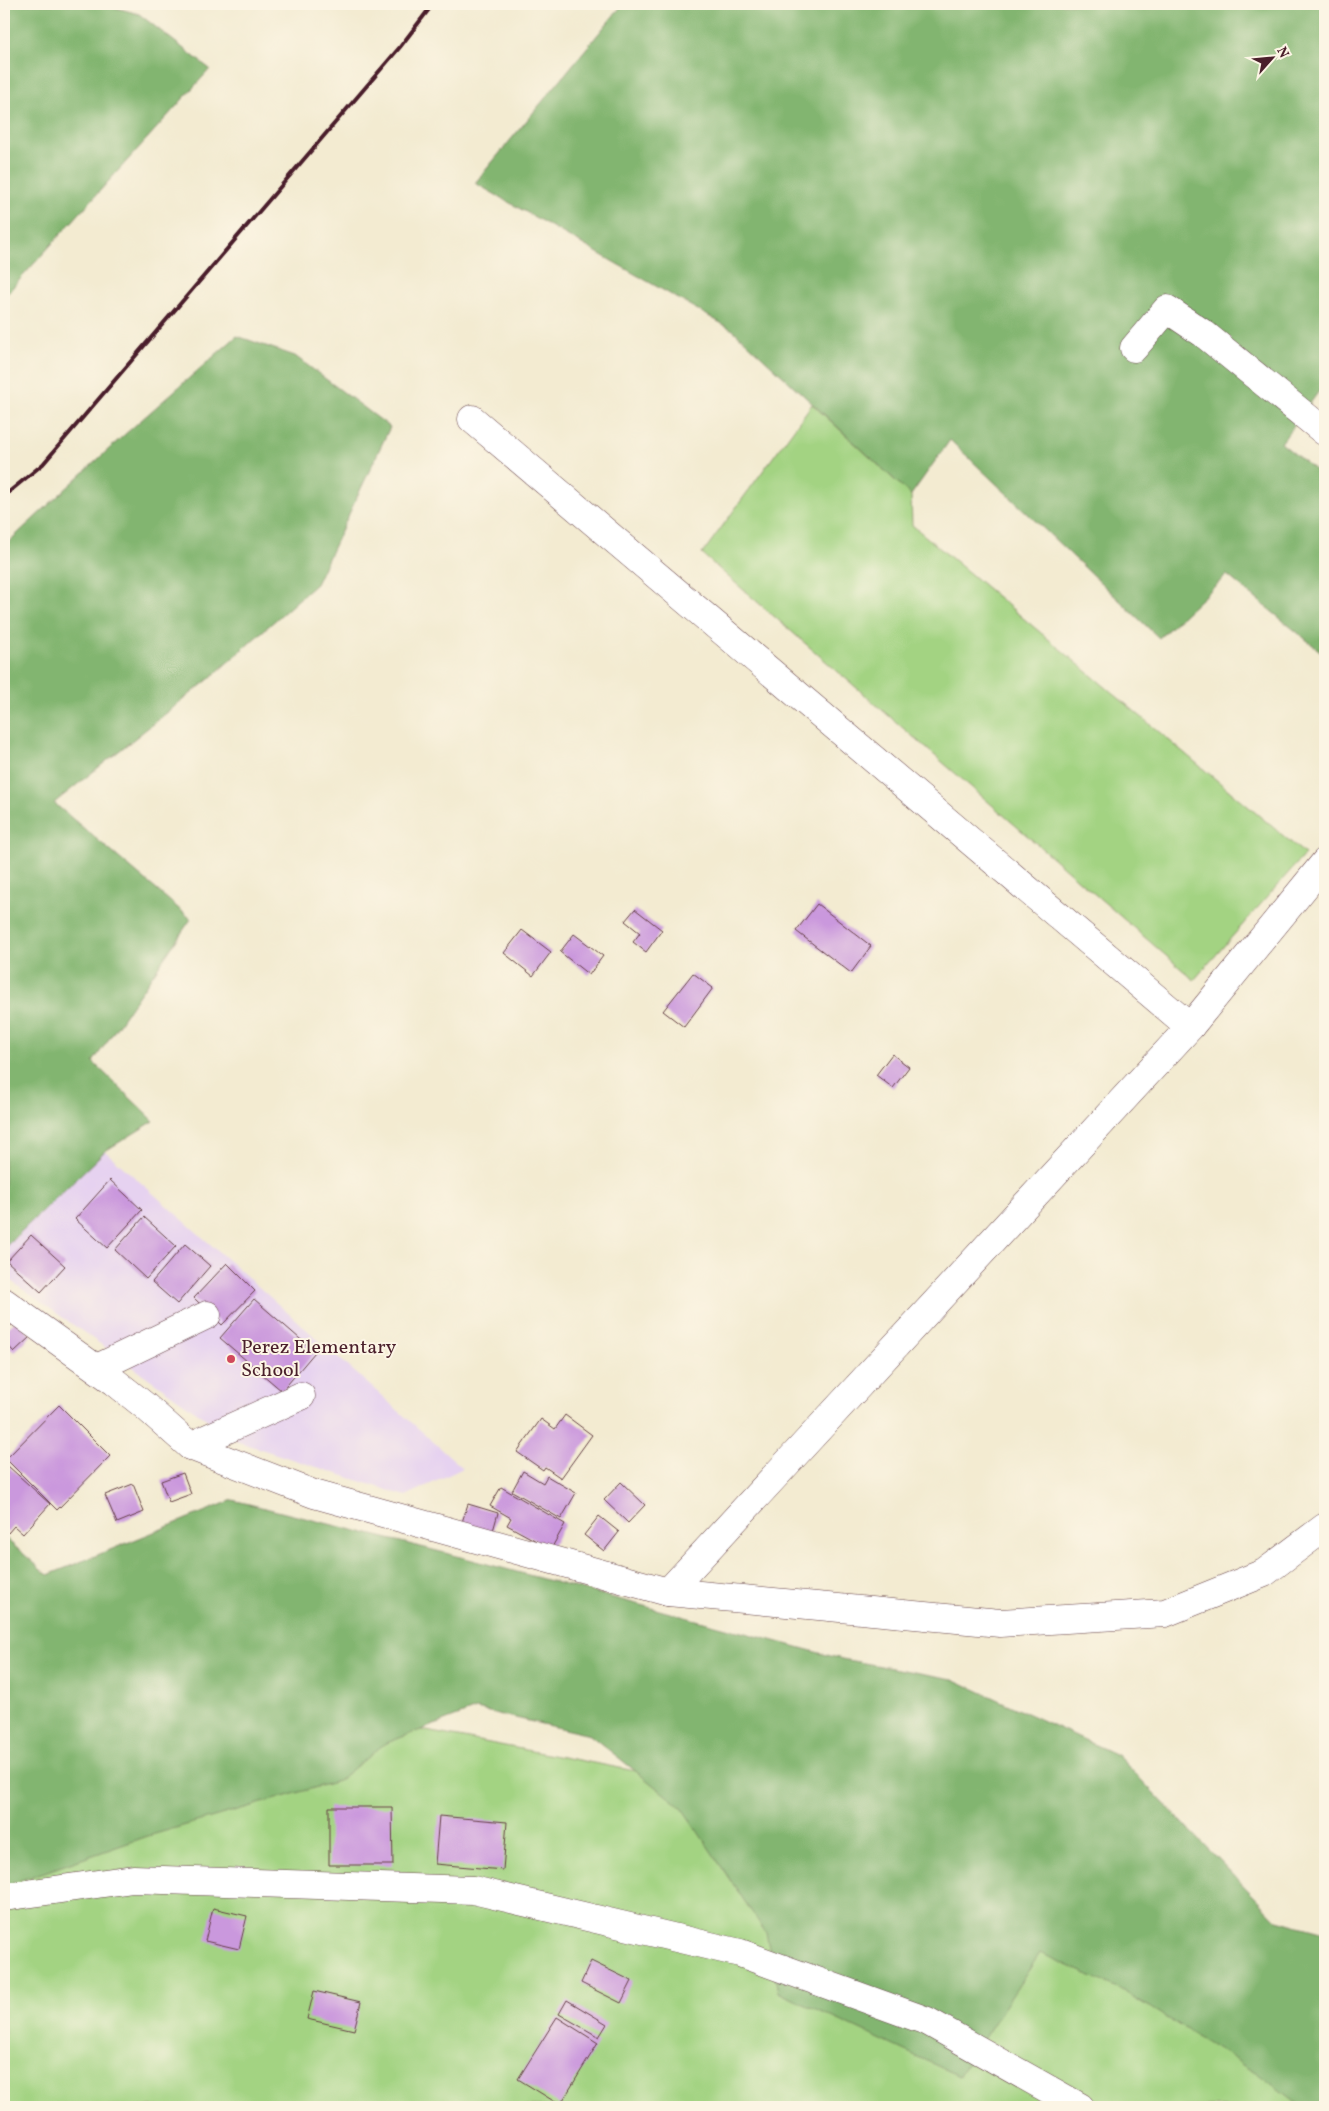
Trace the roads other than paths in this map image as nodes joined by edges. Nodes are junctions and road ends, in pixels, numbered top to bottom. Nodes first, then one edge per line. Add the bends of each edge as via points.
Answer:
1 (1134, 348) dead end
2 (472, 419) dead end
3 (1325, 432) edge
4 (1325, 862) edge
5 (1190, 1027) junction
6 (4, 1302) edge
7 (207, 1315) dead end
8 (97, 1368) junction
9 (301, 1396) dead end
10 (190, 1446) junction
11 (1325, 1527) edge
12 (668, 1592) junction
13 (4, 1897) edge
14 (1080, 2107) edge

1 - 3 street via 1167,309 1204,334
2 - 5 street
4 - 5 street
5 - 12 street
6 - 8 street
7 - 8 street
8 - 10 street
9 - 10 street
10 - 12 street via 314,1494
11 - 12 street via 1264,1573 1165,1613 1000,1623
13 - 14 street via 133,1879 473,1890 740,1953 927,2021

